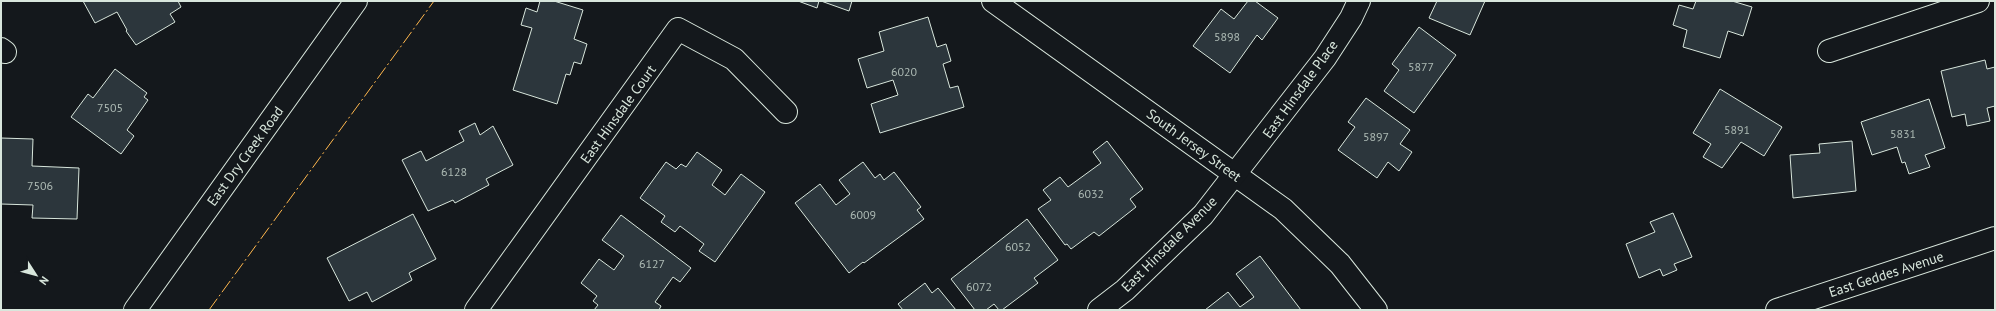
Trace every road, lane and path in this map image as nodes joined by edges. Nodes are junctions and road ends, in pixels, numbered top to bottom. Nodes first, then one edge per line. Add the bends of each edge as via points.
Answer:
1 (356, 1) edge
2 (993, 1) edge
3 (1359, 1) edge
4 (1978, 1) edge
5 (1829, 51) dead end
6 (786, 112) dead end
7 (1236, 174) junction
8 (1995, 238) edge
9 (135, 310) edge
10 (476, 310) edge
11 (1098, 310) edge
12 (1376, 310) edge
13 (1777, 310) edge

1 - 9 street, East Dry Creek Road
2 - 7 street, South Jersey Street
3 - 7 street, East Hinsdale Place via 1325,58
4 - 5 street
6 - 10 street, East Hinsdale Court via 734,58 678,29
7 - 11 street, East Hinsdale Avenue via 1203,215 1173,245 1125,290
7 - 12 street, South Jersey Street via 1283,209 1329,253
8 - 13 street, East Geddes Avenue

